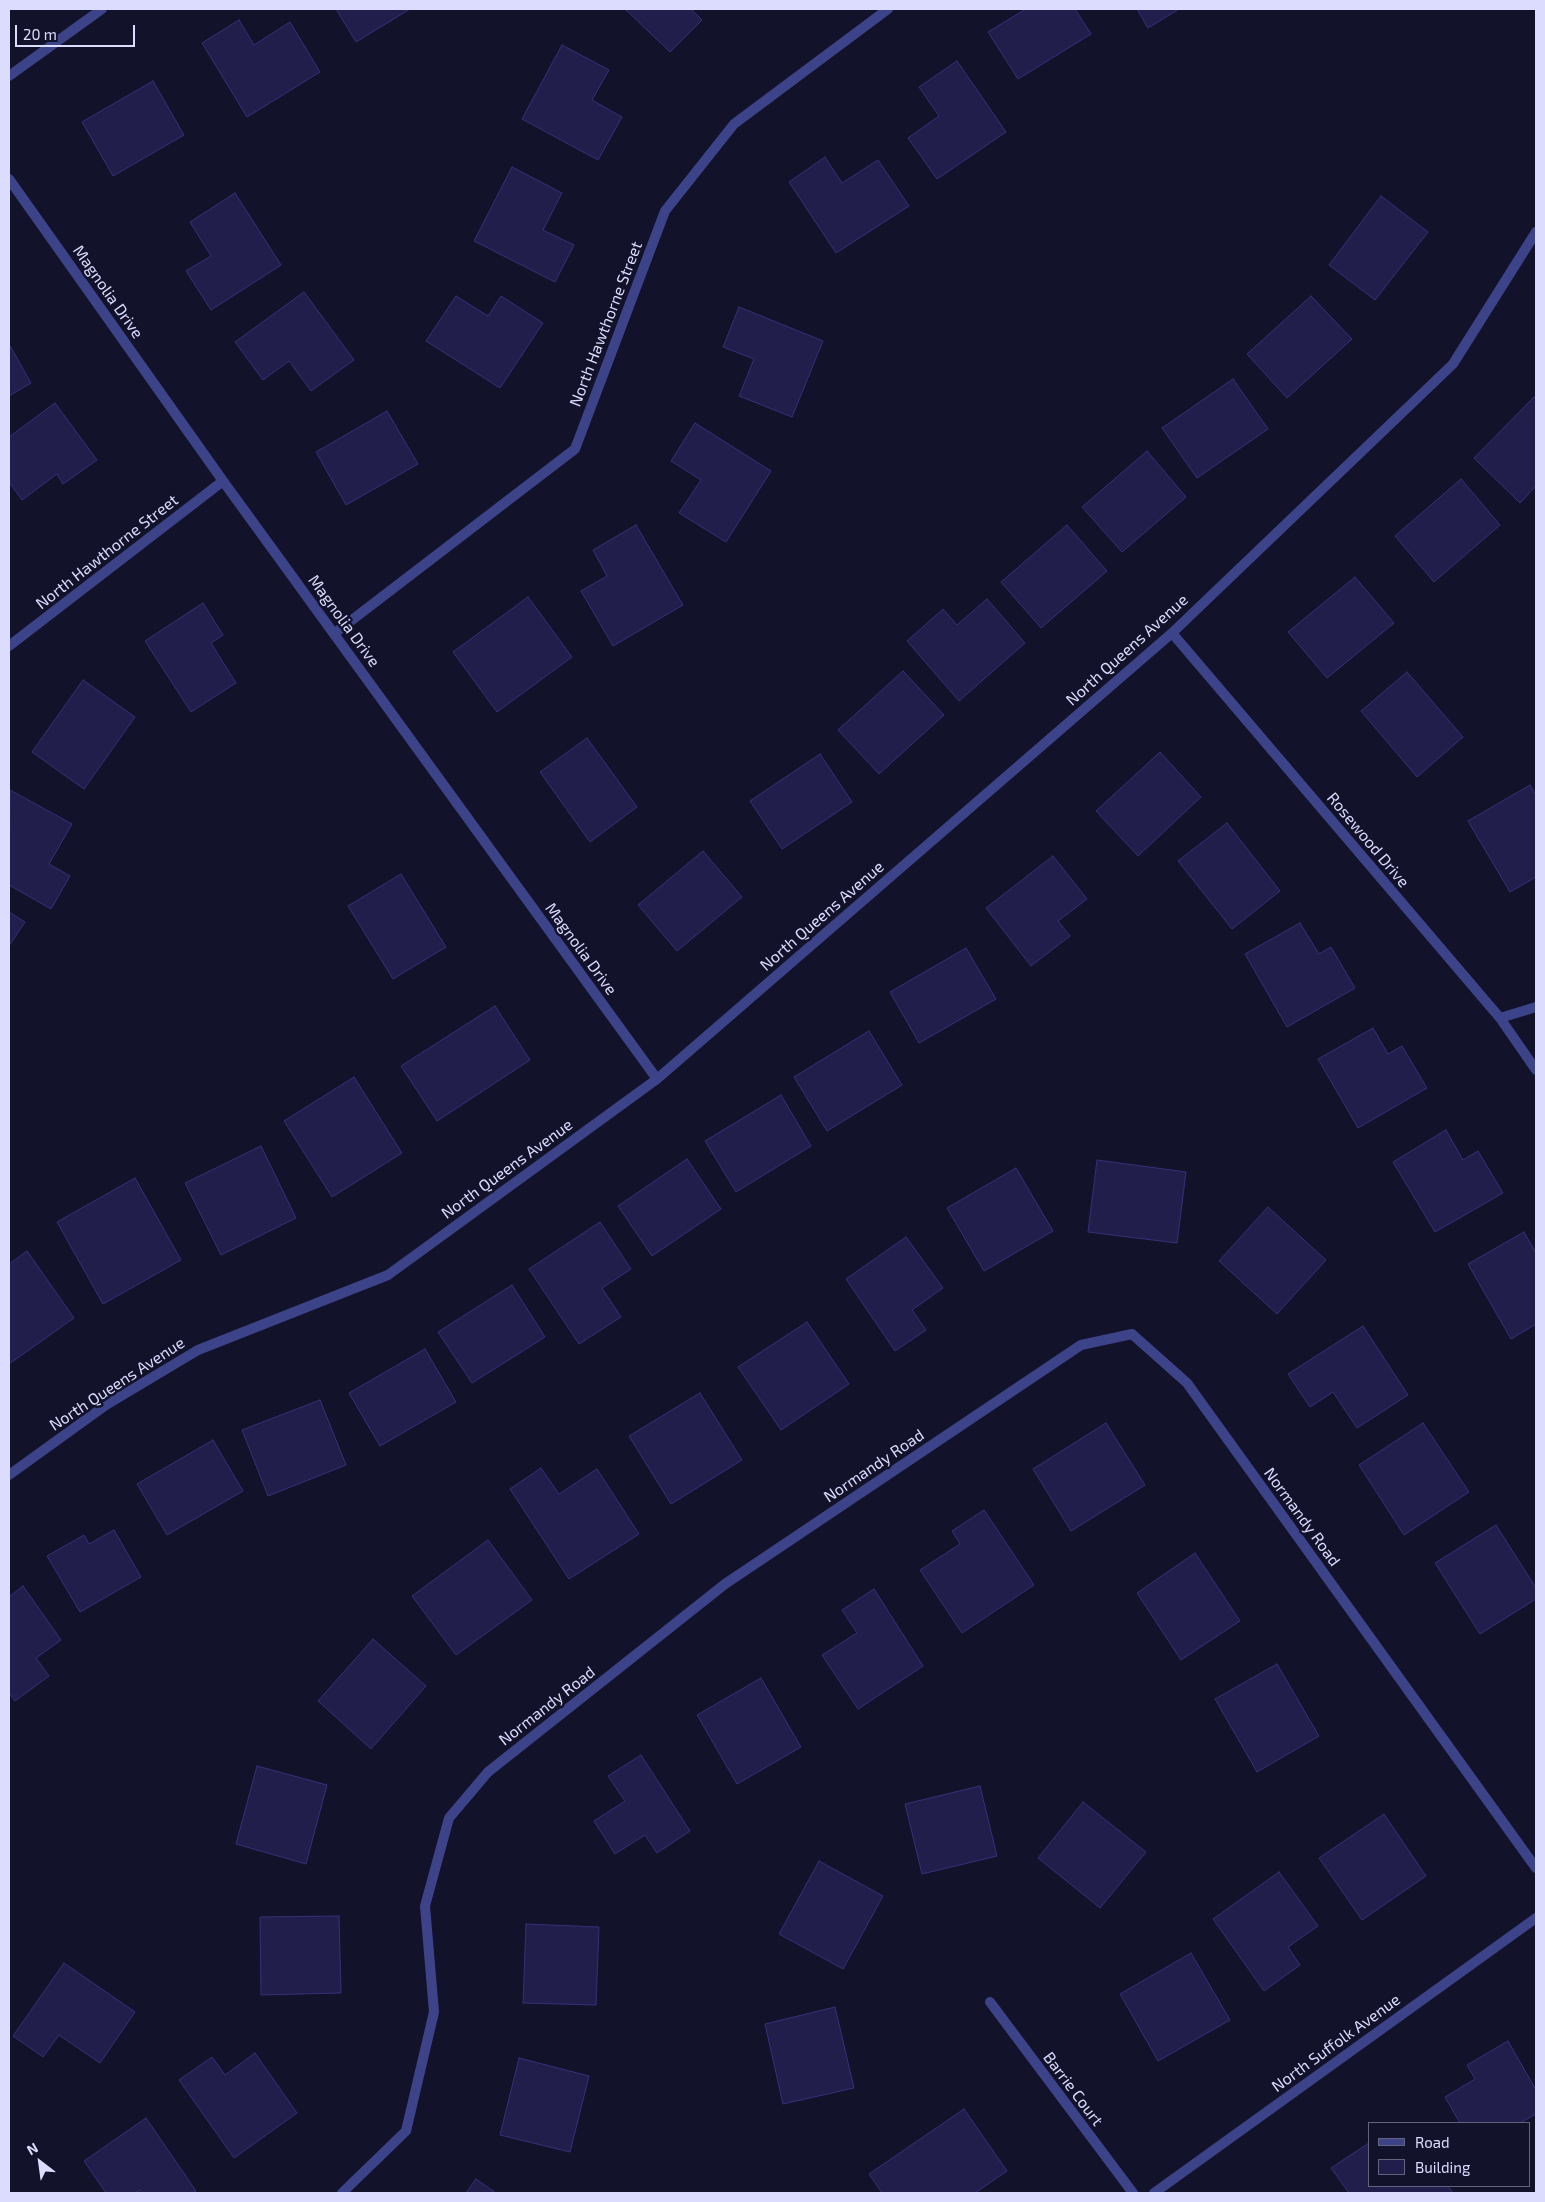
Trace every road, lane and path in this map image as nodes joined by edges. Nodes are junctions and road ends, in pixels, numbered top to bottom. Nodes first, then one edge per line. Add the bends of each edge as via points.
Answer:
1 (102, 9) edge
2 (888, 9) edge
3 (9, 76) edge
4 (9, 179) edge
5 (1536, 232) edge
6 (223, 481) junction
7 (335, 633) junction
8 (1172, 633) junction
9 (9, 646) edge
10 (1536, 1007) edge
11 (1500, 1018) junction
12 (1536, 1070) edge
13 (657, 1079) junction
14 (9, 1475) edge
15 (1536, 1868) edge
16 (1536, 1918) edge
17 (990, 2002) dead end
18 (342, 2193) edge
19 (1133, 2193) edge
20 (1154, 2193) edge

1 - 3 street
2 - 7 street, North Hawthorne Street via 734,124 665,211 576,449
4 - 6 street, Magnolia Drive
5 - 8 street, North Queens Avenue via 1453,364
6 - 7 street, Magnolia Drive
6 - 9 street, North Hawthorne Street
7 - 13 street, Magnolia Drive
8 - 11 street, Rosewood Drive
8 - 13 street, North Queens Avenue
10 - 11 street
11 - 12 street, Rosewood Drive
13 - 14 street, North Queens Avenue via 388,1275 198,1350 106,1405
15 - 18 street, Normandy Road via 1187,1383 1132,1334 1081,1345 725,1584 488,1772 449,1818 425,1906 434,2012 406,2131
16 - 20 street, North Suffolk Avenue
17 - 19 street, Barrie Court

